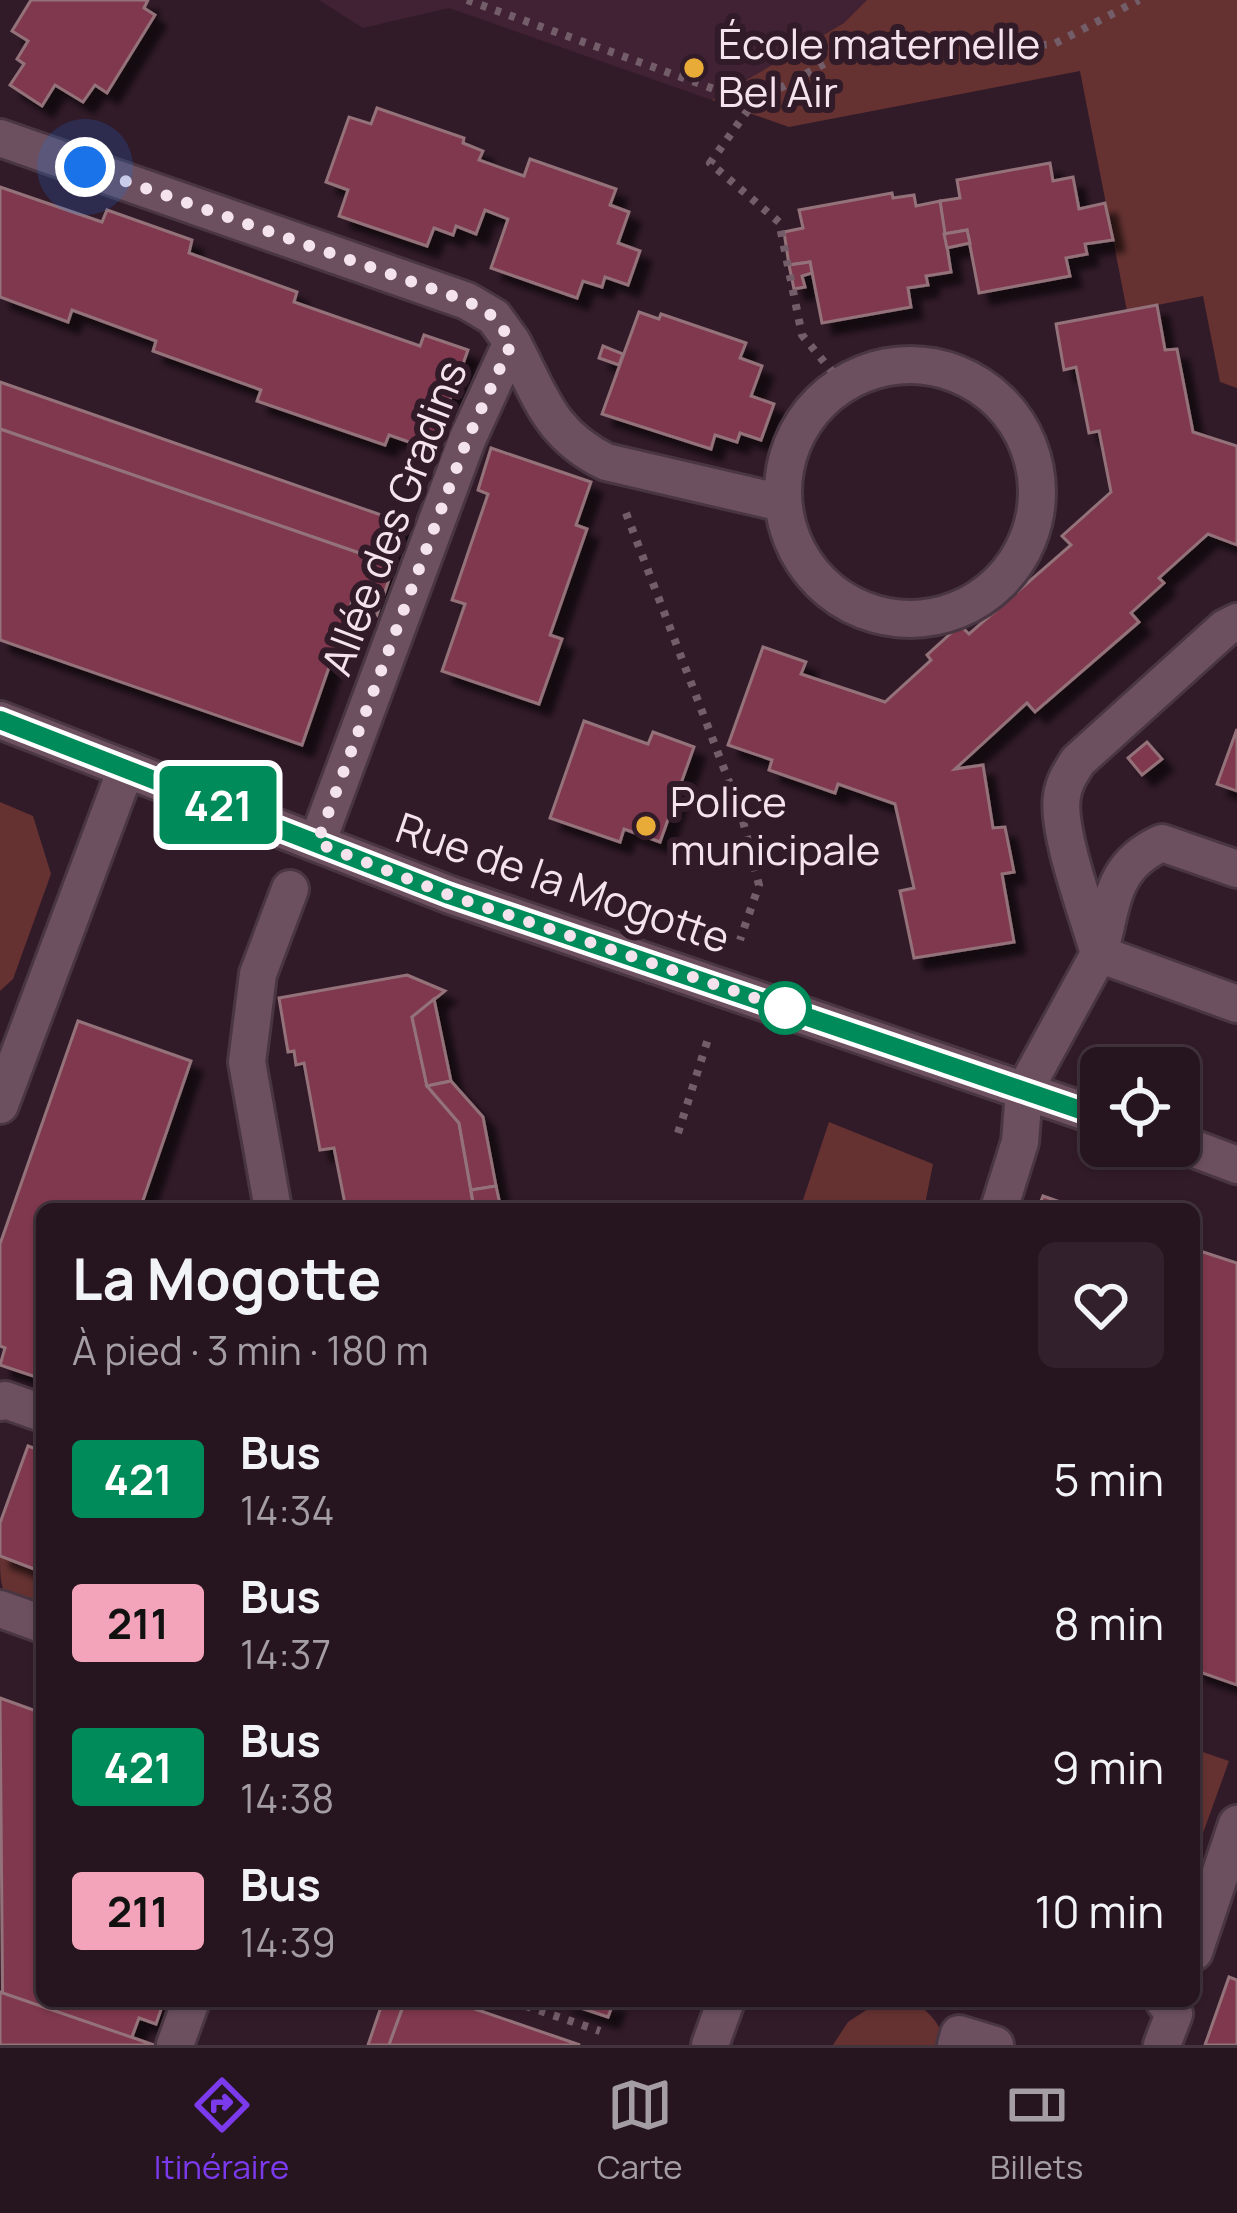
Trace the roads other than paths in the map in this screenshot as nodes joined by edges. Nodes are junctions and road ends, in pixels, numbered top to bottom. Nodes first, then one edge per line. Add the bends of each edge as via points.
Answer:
1 (0, 138) edge
2 (512, 342) junction
3 (782, 502) junction
4 (1237, 622) edge
5 (0, 720) edge
6 (126, 769) junction
7 (317, 843) junction
8 (1237, 869) edge
9 (290, 889) dead end
10 (1099, 955) junction
11 (1237, 1004) edge
12 (1024, 1091) junction
13 (0, 1105) edge
14 (1080, 1110) edge
15 (1200, 1151) edge
16 (1237, 1165) edge
17 (272, 1203) edge
18 (1001, 1203) edge
19 (0, 1610) edge
20 (36, 1622) edge
21 (1237, 1823) edge
22 (1200, 1934) edge
23 (189, 2007) edge
24 (724, 2007) edge
25 (1169, 2007) edge
26 (175, 2045) edge
27 (710, 2045) edge
28 (956, 2045) edge
29 (994, 2045) edge
30 (1162, 2045) edge

1 - 2 street, Allée des Gradins via 467,301 494,317
2 - 3 street via 558,429 580,448 606,462
2 - 7 street, Allée des Gradins via 467,440
3 - 3 street via 793,546 818,582 855,608 898,620 942,616 982,597 1014,566 1034,526 1037,482 1028,442 1007,408 976,382 900,364 861,374 827,395 785,463
4 - 10 street via 1067,778 1064,826
5 - 6 street, Rue de la Mogotte
6 - 7 street, Rue de la Mogotte
6 - 13 street
7 - 12 street, Rue de la Mogotte
8 - 10 street via 1162,843 1141,852 1124,867
9 - 17 street via 258,974 247,1062
10 - 11 street
10 - 12 street
12 - 14 street, Rue de la Mogotte
12 - 18 street via 1020,1142
15 - 16 street
19 - 20 street
21 - 22 street
23 - 26 street
24 - 27 street
25 - 30 street via 1174,2014
28 - 29 street via 959,2034

